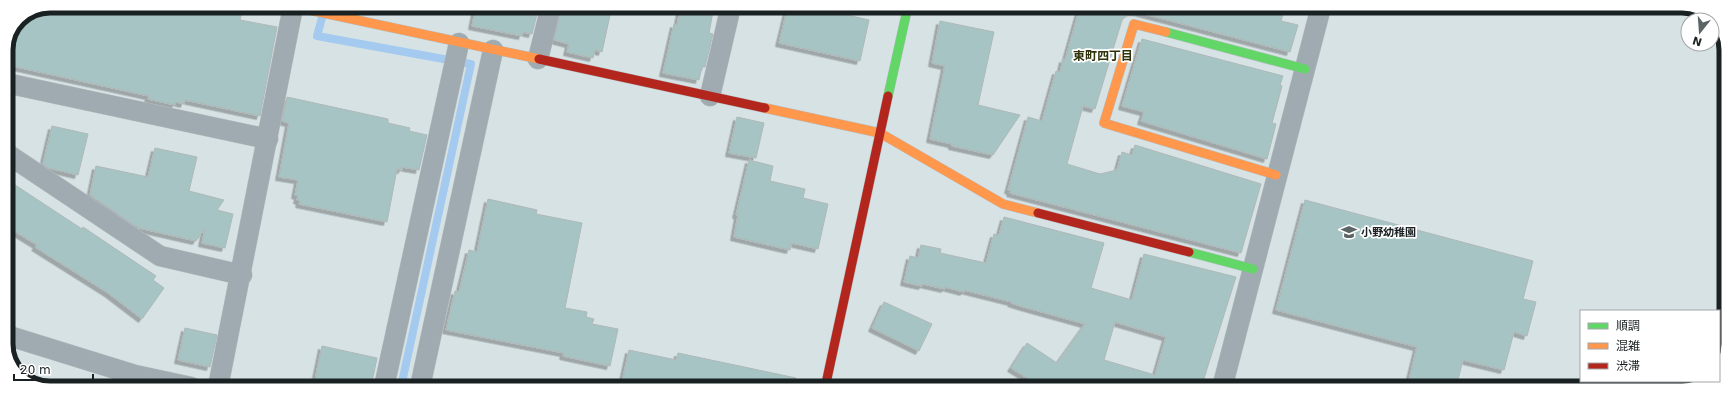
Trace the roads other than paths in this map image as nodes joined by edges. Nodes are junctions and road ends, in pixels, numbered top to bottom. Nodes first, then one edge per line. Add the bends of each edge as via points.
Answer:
1 (291, 13) edge
2 (348, 13) edge
3 (549, 13) edge
4 (729, 13) edge
5 (906, 13) edge
6 (1319, 13) edge
7 (459, 43) junction
8 (493, 50) junction
9 (538, 60) junction
10 (1305, 69) junction
11 (13, 84) edge
12 (710, 96) junction
13 (880, 133) junction
14 (268, 139) junction
15 (13, 158) edge
16 (1276, 176) junction
17 (1253, 269) junction
18 (242, 275) junction
19 (13, 337) edge
20 (163, 381) edge
21 (219, 381) edge
22 (385, 381) edge
23 (421, 381) edge
24 (827, 381) edge
25 (1224, 381) edge

1 - 14 street
2 - 7 street
3 - 9 street
4 - 12 street
5 - 13 street
6 - 10 street
7 - 8 street
7 - 22 street
8 - 9 street
8 - 23 street
9 - 12 street
10 - 16 street
10 - 16 street via 1134,24 1104,123
11 - 14 street
12 - 13 street
13 - 17 street via 1003,204
13 - 24 street
14 - 18 street
15 - 18 street via 160,256
16 - 17 street
17 - 25 street
18 - 21 street
19 - 20 street via 135,375

